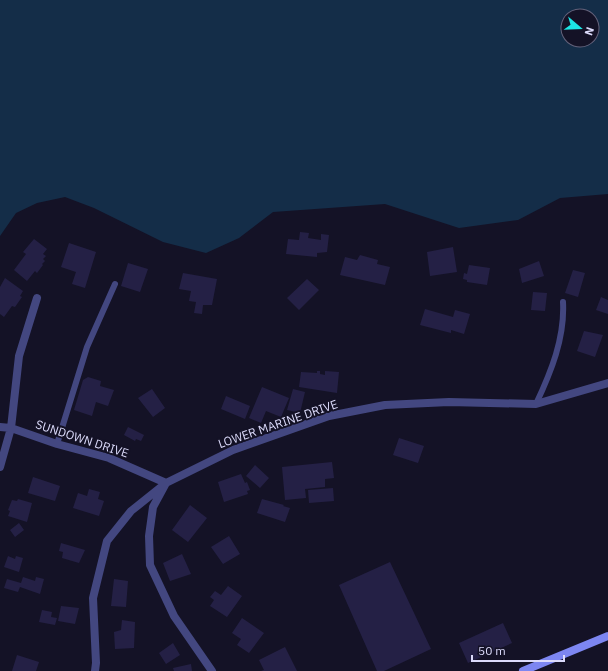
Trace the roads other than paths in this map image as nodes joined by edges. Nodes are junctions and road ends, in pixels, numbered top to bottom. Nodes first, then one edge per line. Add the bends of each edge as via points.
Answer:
1 (115, 284) dead end
2 (37, 298) dead end
3 (563, 302) dead end
4 (608, 383) edge
5 (536, 404) junction
6 (0, 427) edge
7 (11, 428) junction
8 (57, 444) junction
9 (0, 467) edge
10 (166, 483) junction
11 (608, 636) edge
12 (598, 641) junction
13 (608, 643) edge
14 (95, 671) edge
15 (212, 671) edge
16 (524, 671) edge

1 - 8 lane via 87,348
2 - 7 street via 19,356
3 - 5 lane via 563,329 546,384
4 - 5 street, LOWER MARINE DRIVE
5 - 10 street, LOWER MARINE DRIVE via 449,402 385,405 329,416 233,450
6 - 7 street, SUNDOWN DRIVE
7 - 8 street, SUNDOWN DRIVE
7 - 9 street
8 - 10 street, SUNDOWN DRIVE via 109,458
10 - 14 street, LOWER MARINE DRIVE via 131,511 108,541 93,598
10 - 15 street via 153,507 149,536 150,565 174,616
11 - 12 street
12 - 13 street
12 - 16 street

